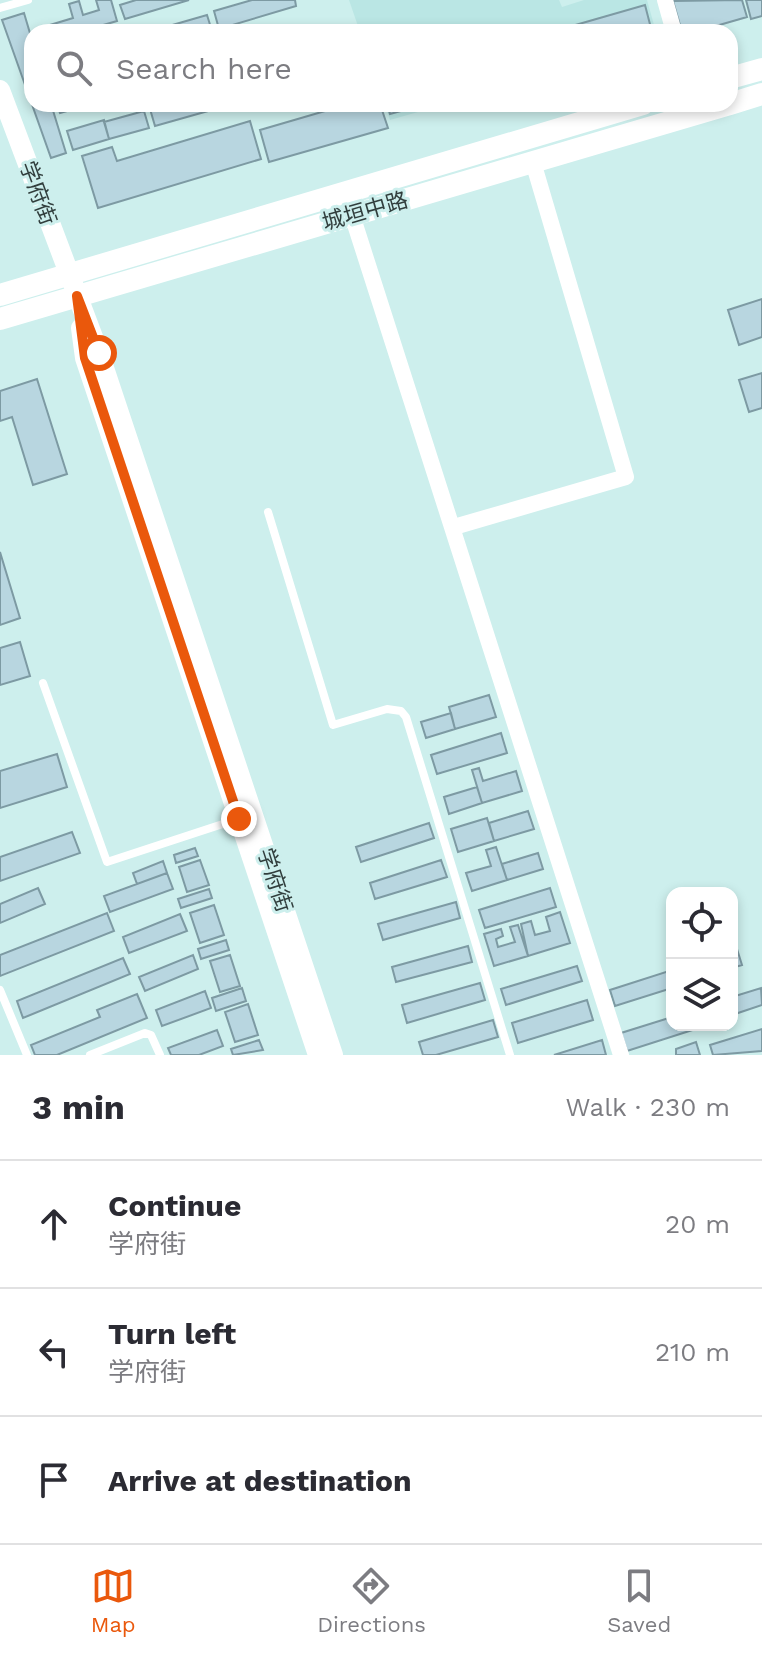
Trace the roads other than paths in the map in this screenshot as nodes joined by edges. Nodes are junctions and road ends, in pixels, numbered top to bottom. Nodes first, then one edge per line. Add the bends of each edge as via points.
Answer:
1 (28, 0) edge
2 (665, 0) edge
3 (0, 8) edge
4 (672, 24) edge
5 (762, 69) edge
6 (738, 76) edge
7 (0, 90) edge
8 (762, 94) edge
9 (738, 102) edge
10 (616, 112) edge
11 (703, 112) edge
12 (533, 162) junction
13 (352, 215) junction
14 (69, 275) junction
15 (0, 295) edge
16 (77, 296) junction
17 (0, 319) edge
18 (268, 512) dead end
19 (454, 527) junction
20 (43, 683) dead end
21 (239, 819) junction
22 (0, 990) edge
23 (27, 1055) edge
24 (90, 1055) edge
25 (160, 1055) edge
26 (318, 1055) edge
27 (333, 1055) edge
28 (510, 1055) edge
29 (621, 1055) edge

1 - 3 lane
2 - 4 street
5 - 6 main road
7 - 14 street, 学府街
8 - 9 main road, 城垣中路
10 - 14 main road, 城垣中路
11 - 12 main road, 城垣中路
12 - 13 main road, 城垣中路
12 - 19 street via 626,477
13 - 16 main road, 城垣中路
13 - 19 street
14 - 15 main road, 城垣中路
14 - 16 street, 学府街
16 - 17 main road, 城垣中路
16 - 21 street, 学府街 via 85,358
16 - 27 street, 学府街
18 - 28 lane via 333,725 387,709 406,717
19 - 29 street
20 - 21 lane via 107,862
21 - 26 street, 学府街
22 - 23 lane
24 - 25 lane via 145,1033

